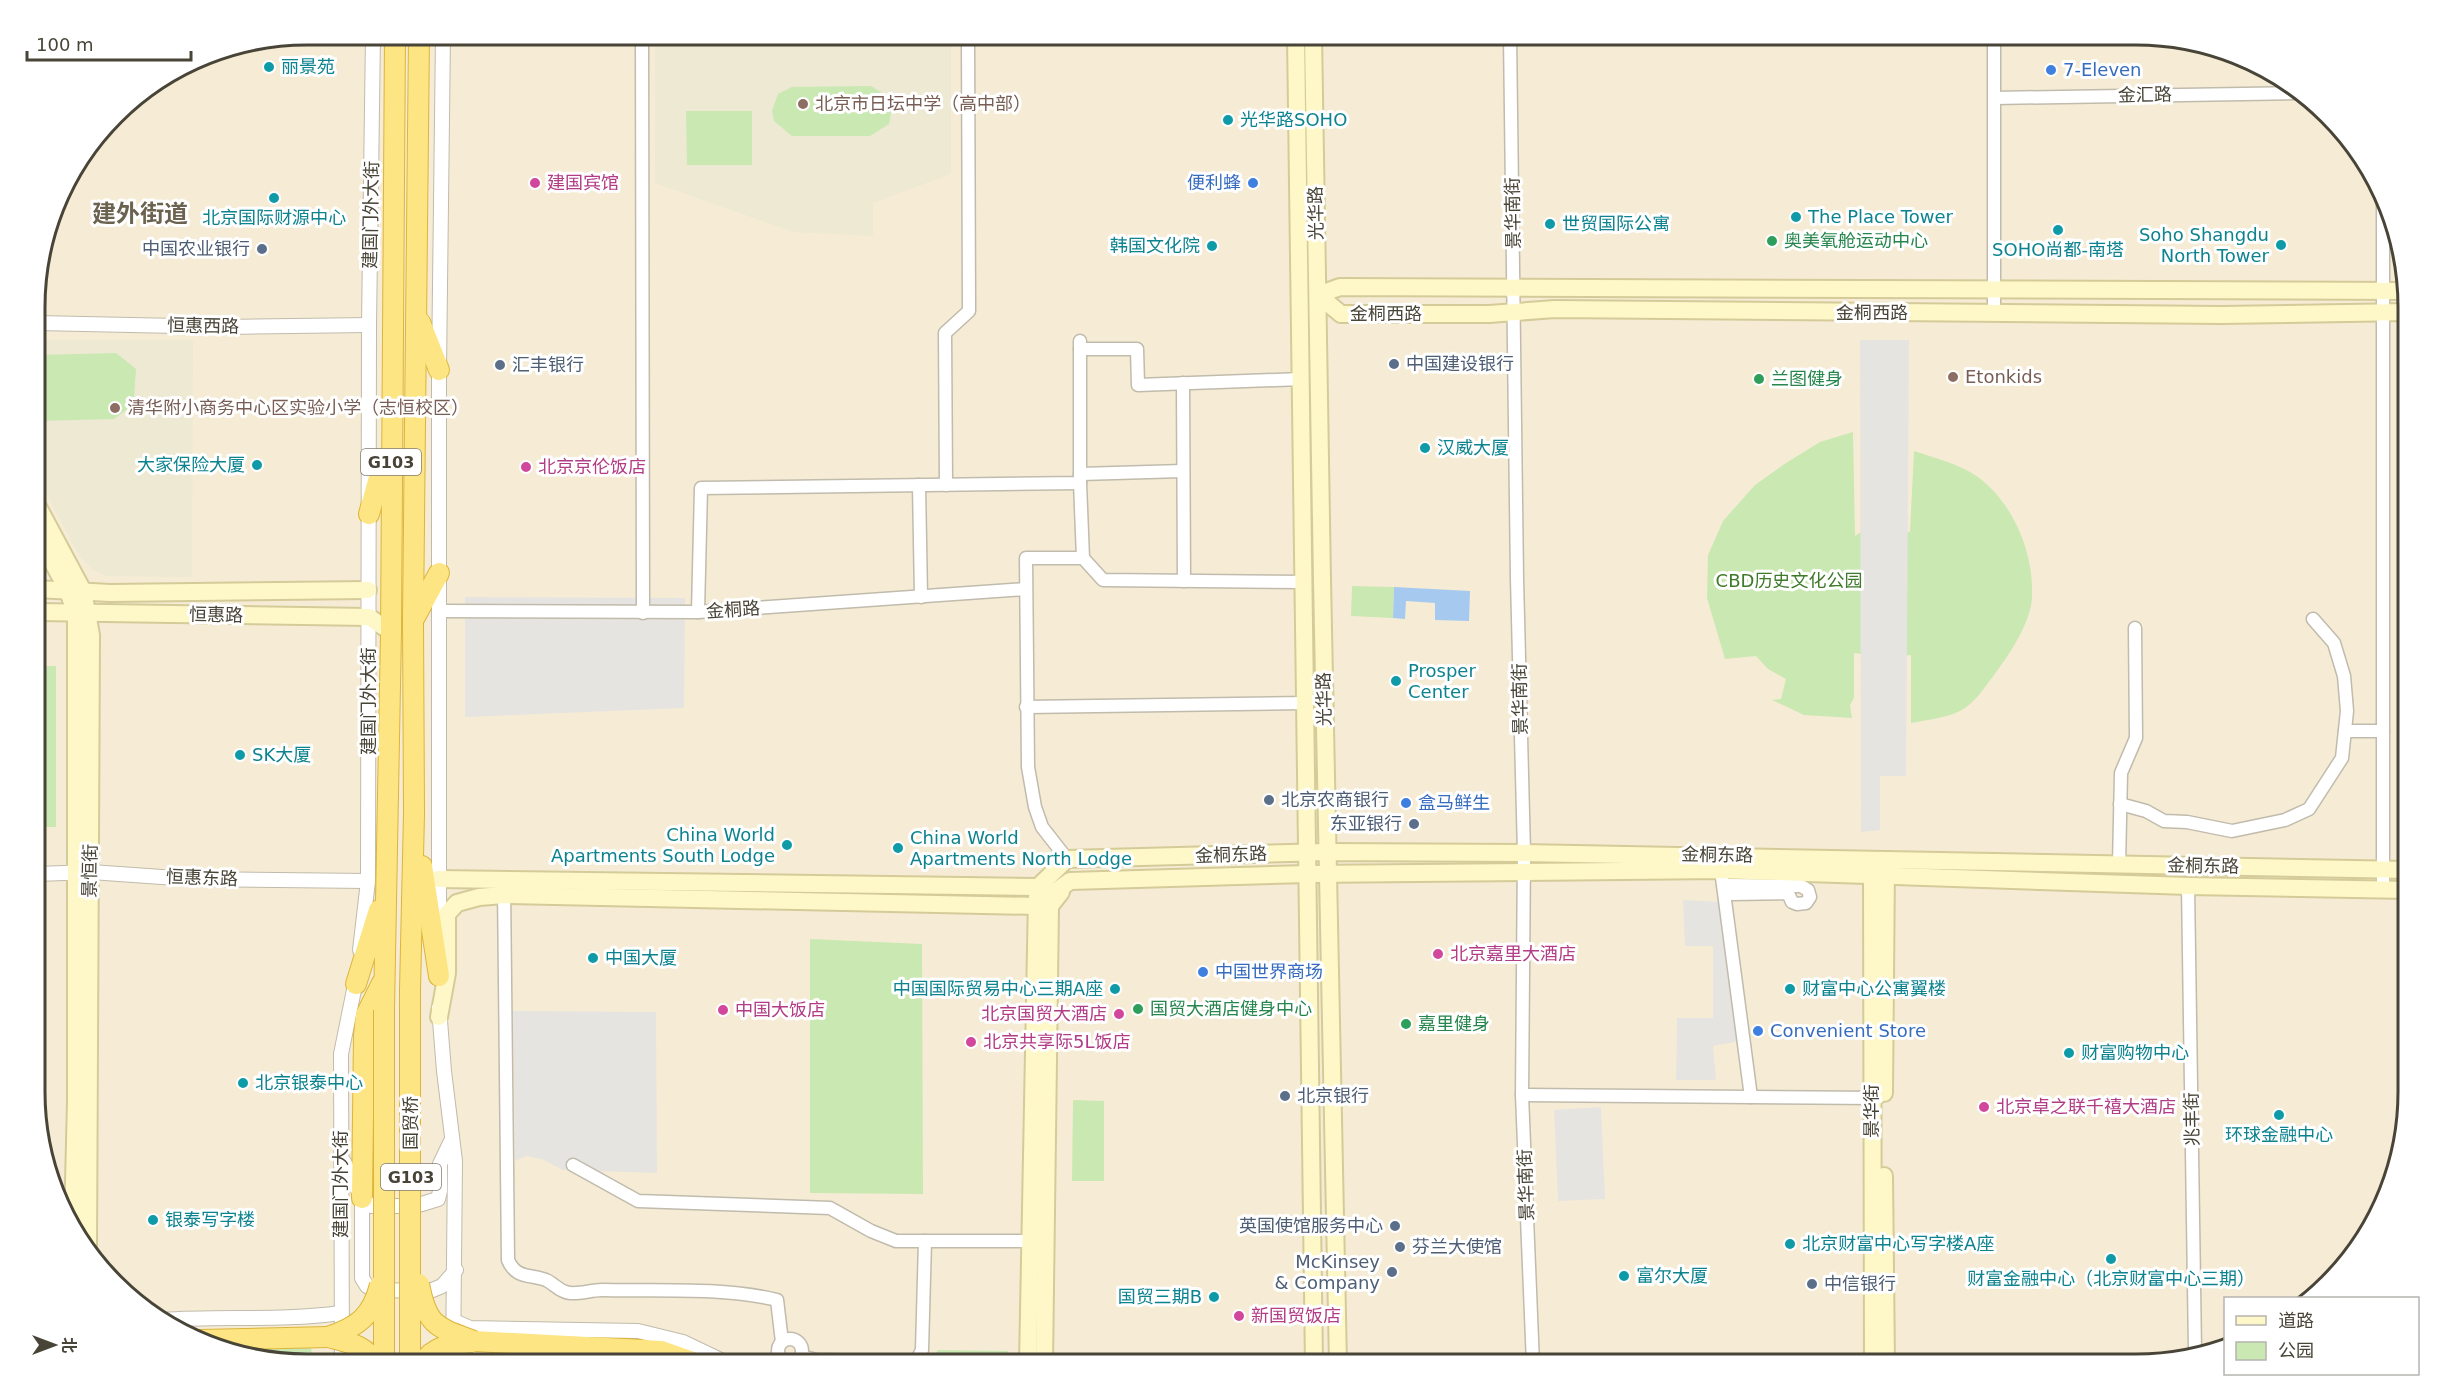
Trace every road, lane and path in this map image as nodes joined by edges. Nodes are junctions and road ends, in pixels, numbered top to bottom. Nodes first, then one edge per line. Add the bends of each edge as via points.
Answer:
1 (373, 45) edge
2 (395, 45) edge
3 (419, 45) edge
4 (443, 45) edge
5 (642, 45) edge
6 (968, 45) edge
7 (1296, 45) edge
8 (1313, 45) edge
9 (1510, 45) edge
10 (1994, 45) edge
11 (2288, 93) edge
12 (1995, 98) junction
13 (2384, 222) edge
14 (1514, 288) junction
15 (1994, 290) junction
16 (2385, 291) junction
17 (2397, 291) edge
18 (1318, 295) junction
19 (416, 311) junction
20 (1515, 312) junction
21 (2385, 312) junction
22 (2398, 312) edge
23 (1994, 314) junction
24 (45, 323) edge
25 (369, 325) junction
26 (439, 370) junction
27 (1301, 379) junction
28 (1183, 383) junction
29 (391, 434) junction
30 (1183, 471) junction
31 (1080, 478) junction
32 (919, 485) junction
33 (946, 485) junction
34 (369, 514) junction
35 (45, 523) edge
36 (45, 545) edge
37 (1083, 558) junction
38 (439, 573) junction
39 (1184, 581) junction
40 (1304, 582) junction
41 (45, 589) edge
42 (1026, 589) junction
43 (334, 590) junction
44 (368, 590) junction
45 (75, 591) junction
46 (921, 597) junction
47 (439, 611) junction
48 (45, 612) edge
49 (698, 612) junction
50 (643, 613) junction
51 (82, 614) junction
52 (231, 615) junction
53 (369, 617) junction
54 (413, 619) junction
55 (2313, 619) dead end
56 (2135, 628) dead end
57 (391, 632) junction
58 (1305, 704) junction
59 (1026, 706) junction
60 (2345, 731) junction
61 (2383, 731) junction
62 (2120, 804) junction
63 (414, 814) junction
64 (1308, 852) junction
65 (1328, 852) junction
66 (1524, 853) junction
67 (1067, 859) junction
68 (2120, 865) junction
69 (1879, 867) junction
70 (2382, 870) junction
71 (2398, 870) edge
72 (83, 872) junction
73 (1524, 872) junction
74 (45, 874) edge
75 (1308, 874) junction
76 (1328, 874) junction
77 (438, 879) junction
78 (1727, 880) junction
79 (1070, 881) junction
80 (368, 882) junction
81 (2188, 886) junction
82 (504, 887) junction
83 (1038, 887) junction
84 (386, 890) junction
85 (2382, 890) junction
86 (2398, 890) edge
87 (1036, 906) junction
88 (439, 976) junction
89 (384, 978) junction
90 (356, 984) junction
91 (384, 1010) joint
92 (440, 1017) junction
93 (1522, 1092) junction
94 (1752, 1094) junction
95 (1878, 1095) junction
96 (452, 1139) junction
97 (342, 1157) junction
98 (573, 1165) dead end
99 (362, 1198) junction
100 (73, 1211) edge
101 (88, 1236) edge
102 (925, 1240) junction
103 (1030, 1241) junction
104 (412, 1248) junction
105 (384, 1266) junction
106 (456, 1270) junction
107 (341, 1313) junction
108 (176, 1319) edge
109 (454, 1321) junction
110 (328, 1337) junction
111 (222, 1339) edge
112 (474, 1341) junction
113 (782, 1342) junction
114 (2195, 1347) edge
115 (635, 1348) junction
116 (342, 1354) edge
117 (368, 1354) edge
118 (384, 1354) edge
119 (410, 1354) edge
120 (430, 1354) edge
121 (453, 1354) edge
122 (646, 1354) edge
123 (670, 1354) edge
124 (708, 1354) edge
125 (779, 1354) edge
126 (801, 1354) edge
127 (920, 1354) edge
128 (1028, 1354) edge
129 (1044, 1354) edge
130 (1314, 1354) edge
131 (1338, 1354) edge
132 (1533, 1354) edge
133 (1873, 1354) edge
134 (1886, 1354) edge

1 - 25 street, 建国门外大街
2 - 29 highway, 建国门外大街 / G103
3 - 19 highway, G103
4 - 26 street
5 - 50 street
6 - 33 street via 969,311 945,333
7 - 27 main road, 光华路
8 - 18 main road, 光华路
9 - 14 street, 景华南街
10 - 12 street
11 - 12 street, 金汇路
12 - 15 street
13 - 16 street
14 - 15 main road, 金桐西路
14 - 18 main road, 金桐西路 via 1340,287
14 - 20 street, 景华南街
15 - 16 main road, 金桐西路
15 - 23 street
16 - 17 main road, 金桐西路
16 - 21 street
18 - 20 main road, 金桐西路 via 1341,314
18 - 65 main road, 光华路
19 - 26 highway
19 - 54 highway, G103
20 - 23 main road, 金桐西路 via 1577,309
20 - 66 street, 景华南街
21 - 22 main road, 金桐西路
21 - 23 main road, 金桐西路
21 - 61 street
24 - 25 street, 恒惠西路
25 - 34 street, 建国门外大街
26 - 38 street
27 - 28 street
27 - 40 main road, 光华路
28 - 30 street
28 - 31 street via 1138,385 1137,349 1080,345
29 - 34 highway
29 - 57 highway, 建国门外大街 / G103
30 - 31 street
30 - 39 street
31 - 33 street
31 - 37 street
32 - 33 street
32 - 46 street
32 - 49 street via 701,488
34 - 44 street, 建国门外大街
35 - 45 main road, 景恒街
36 - 45 main road, 景恒街
37 - 39 street via 1103,580
37 - 42 street via 1026,558
38 - 47 street
38 - 54 highway
39 - 40 street
40 - 58 main road, 光华路
41 - 45 main road, 恒惠路
42 - 46 street, 金桐路
42 - 59 street
43 - 44 main road, 恒惠路
43 - 45 main road, 恒惠路
43 - 52 main road via 334,606 326,612
44 - 53 street, 建国门外大街
45 - 51 main road, 景恒街
46 - 49 street, 金桐路
47 - 50 street, 金桐路
47 - 77 street
48 - 51 main road, 恒惠路
49 - 50 street, 金桐路
51 - 52 main road, 恒惠路
51 - 72 main road, 景恒街
52 - 53 main road, 恒惠路
53 - 57 main road
53 - 80 street, 建国门外大街
54 - 63 highway, G103
55 - 60 street via 2334,643 2344,676
56 - 62 street via 2136,738 2121,773
57 - 84 highway, 建国门外大街 / G103
58 - 59 street
58 - 64 main road, 光华路
59 - 67 street via 1028,767 1035,807 1042,827
60 - 61 street
60 - 62 street via 2342,758 2327,783 2309,809 2285,820 2232,831 2164,821
61 - 70 street
62 - 68 street
63 - 88 highway
63 - 104 highway, 国贸桥 / G103, bridge via 410,990
64 - 65 main road, 金桐东路
64 - 67 main road, 金桐东路
64 - 75 main road, 光华路
65 - 66 main road, 金桐东路
65 - 76 main road, 光华路
66 - 69 main road, 金桐东路
66 - 73 street, 景华南街
67 - 79 main road
67 - 83 main road
68 - 69 main road, 金桐东路
68 - 70 main road, 金桐东路
69 - 78 main road, 金桐东路
69 - 81 main road, 金桐东路
69 - 95 main road, 景华街
70 - 71 main road, 金桐东路
70 - 85 street
72 - 74 street, 恒惠东路
72 - 80 street, 恒惠东路 via 190,879
72 - 100 main road, 景恒街
72 - 101 main road, 景恒街
73 - 76 main road, 金桐东路
73 - 78 main road, 金桐东路
73 - 93 street, 景华南街
75 - 76 main road, 金桐东路
75 - 79 main road, 金桐东路
75 - 130 main road, 光华路
76 - 131 main road, 光华路
77 - 82 main road
77 - 88 street
78 - 78 street via 1788,893 1797,904 1806,903 1810,897 1801,886
78 - 94 street
78 - 94 street
79 - 87 main road
79 - 129 main road via 1050,906
80 - 90 street, 建国门外大街
81 - 85 main road, 金桐东路
81 - 114 street, 兆丰街
82 - 83 main road
82 - 87 main road
82 - 92 main road via 457,903 447,914 447,973
82 - 113 street via 511,1267 523,1276 546,1280 560,1291 571,1293 675,1291 755,1295 777,1300
83 - 87 main road
84 - 89 highway, 建国门外大街 / G103
84 - 90 highway
85 - 86 main road, 金桐东路
87 - 103 main road
88 - 92 street
89 - 91 highway, 建国门外大街 / G103
89 - 99 highway via 366,1015
90 - 97 street, 建国门外大街 via 341,1054
91 - 105 highway, 国贸桥 / G103, bridge
92 - 96 street
93 - 94 street
93 - 132 street, 景华南街
94 - 95 street
95 - 133 main road, 景华街
95 - 134 main road, 景华街
96 - 99 street via 440,1164 438,1199 398,1207 371,1206
96 - 106 street
97 - 99 street
97 - 107 street, 建国门外大街
98 - 102 street via 638,1201 830,1208 896,1241
99 - 106 street via 362,1278 367,1286 374,1290 430,1291 442,1286
102 - 103 street
102 - 127 street
103 - 128 main road
104 - 112 highway, bridge via 425,1312 442,1328
104 - 119 highway, 国贸桥 / G103, bridge
105 - 110 highway, bridge via 367,1317
105 - 118 highway, 国贸桥 / G103, bridge
106 - 109 street
107 - 108 street
107 - 116 street, 建国门外大街
109 - 121 street
109 - 124 street via 470,1328 638,1331 683,1342
110 - 111 highway
110 - 117 highway, bridge via 359,1346
112 - 115 highway
112 - 120 highway, bridge via 445,1345
113 - 125 street
113 - 126 street via 790,1338 798,1341
115 - 122 highway
115 - 123 highway

